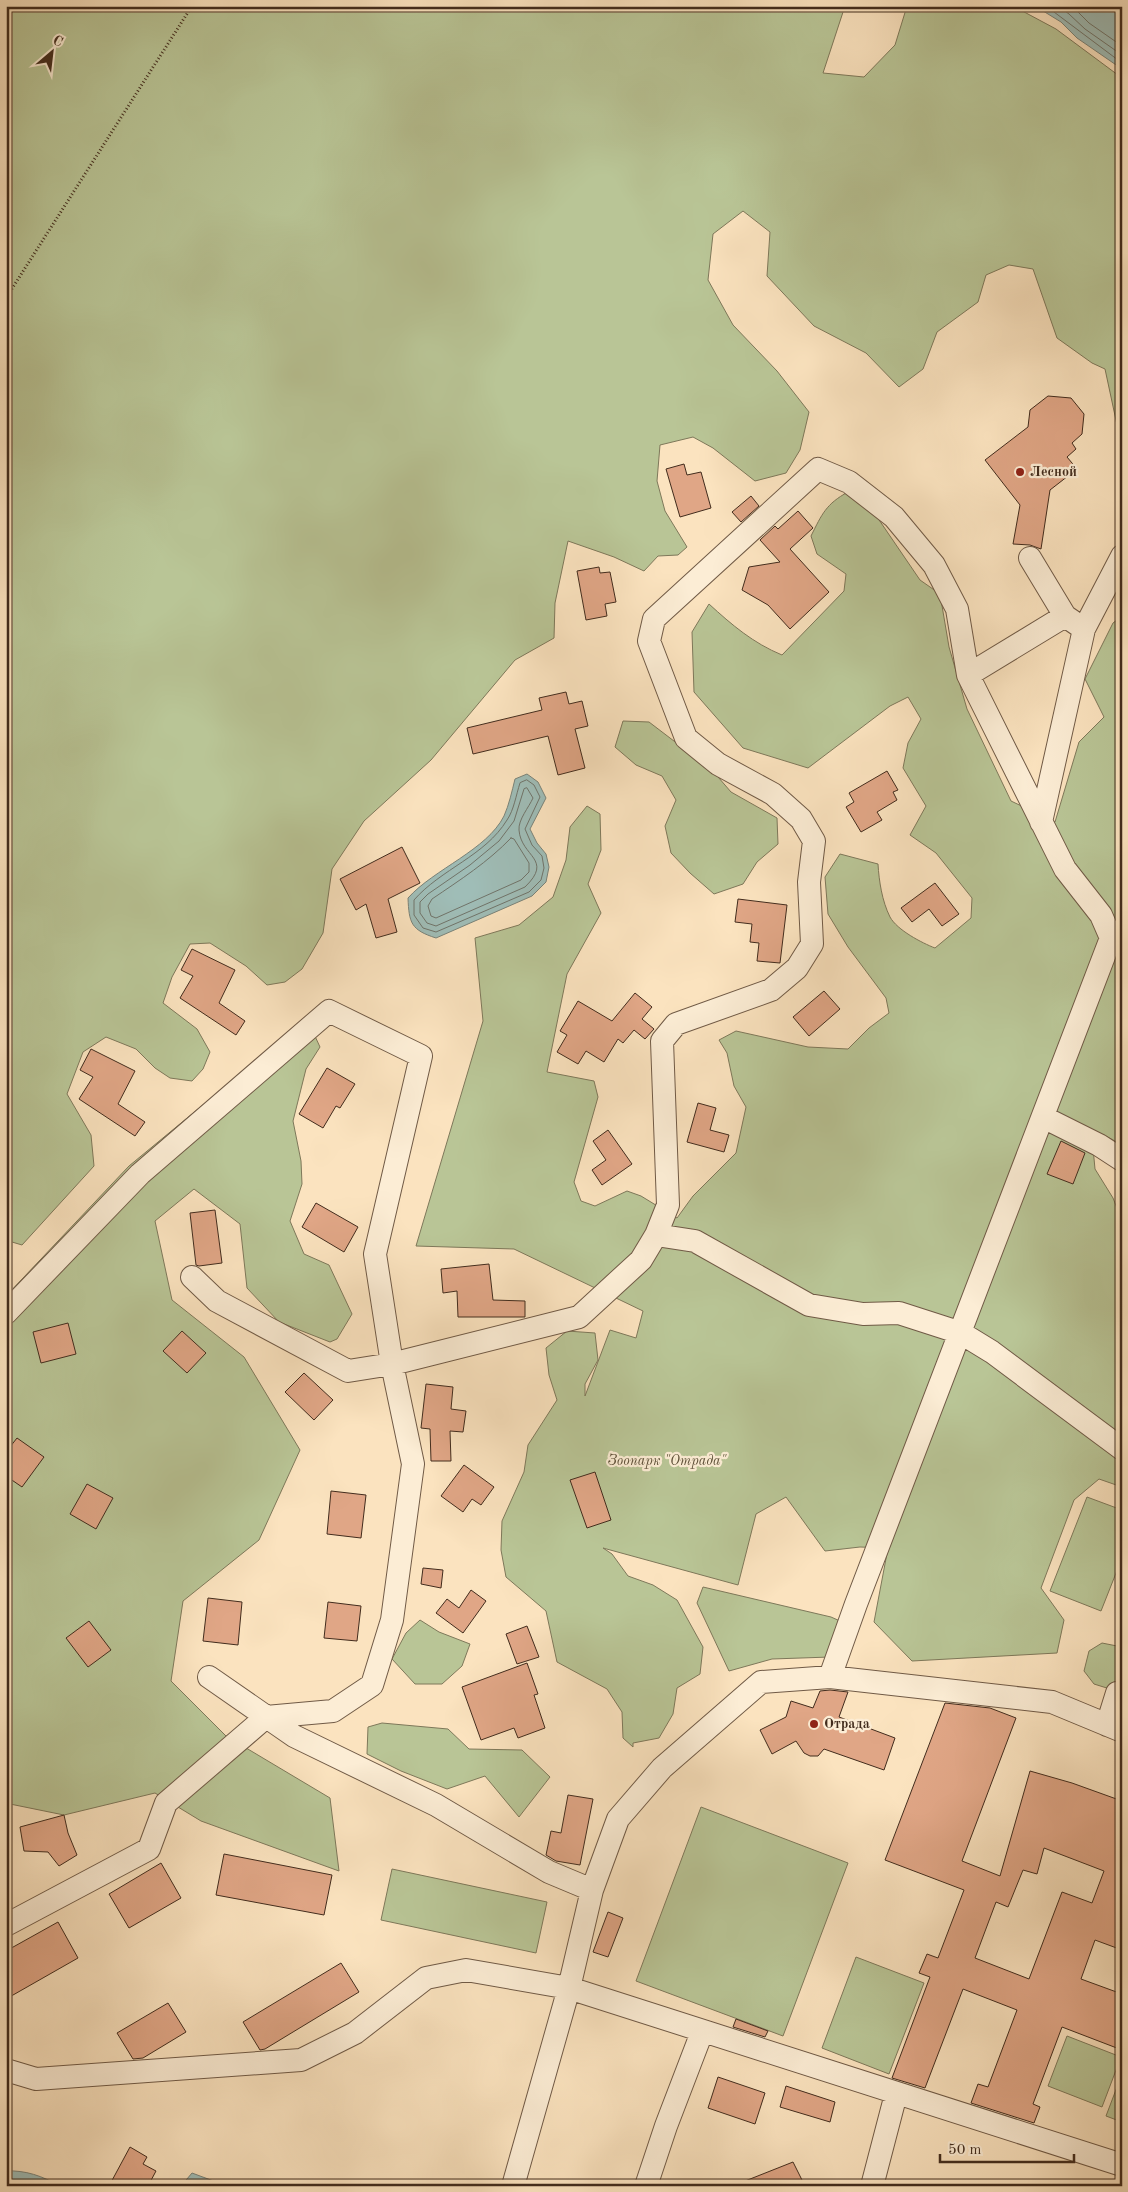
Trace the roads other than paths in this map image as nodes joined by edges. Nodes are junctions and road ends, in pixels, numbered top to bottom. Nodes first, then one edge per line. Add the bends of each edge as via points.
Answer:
1 (1122, 556) edge
2 (1030, 558) dead end
3 (1065, 616) junction
4 (1084, 629) junction
5 (968, 675) junction
6 (1041, 822) junction
7 (1117, 934) edge
8 (1043, 1117) junction
9 (1122, 1160) edge
10 (656, 1235) junction
11 (192, 1277) dead end
12 (6, 1312) edge
13 (961, 1333) junction
14 (392, 1364) junction
15 (1122, 1449) edge
16 (209, 1677) dead end
17 (830, 1677) junction
18 (1117, 1693) dead end
19 (266, 1717) junction
20 (1115, 1728) edge
21 (592, 1890) junction
22 (6, 1925) edge
23 (569, 1988) junction
24 (702, 2032) junction
25 (6, 2070) edge
26 (896, 2094) junction
27 (1122, 2165) edge
28 (513, 2186) edge
29 (646, 2186) edge
30 (872, 2186) edge

1 - 4 street
2 - 3 street
3 - 4 street
3 - 5 street
4 - 6 street
5 - 6 street
5 - 10 street via 957,609 934,565 894,517 849,482 818,470 654,619 649,641 686,738 718,764 773,794 801,819 814,841 808,882 812,944 797,968 771,990 676,1024 662,1041 668,1204
6 - 7 street via 1065,869
7 - 8 street
8 - 9 street
8 - 13 street
10 - 13 street via 695,1241 808,1305 863,1314 899,1313
10 - 14 street via 641,1260 579,1317
11 - 14 street via 217,1301 348,1371
12 - 14 street via 140,1174 329,1011 422,1056 375,1254
13 - 15 street via 992,1352
13 - 17 street
14 - 19 street via 413,1464 392,1620 372,1685 333,1711
16 - 19 street
17 - 20 street via 1052,1702
17 - 21 street via 761,1682 662,1768 618,1819
18 - 20 street
19 - 21 street via 294,1736 436,1805 549,1872
19 - 22 street via 166,1803 149,1849
21 - 23 street
23 - 24 street
23 - 25 street via 466,1970 426,1978 356,2034 300,2060 36,2079
23 - 28 street
24 - 26 street
24 - 29 street
26 - 27 street
26 - 30 street

